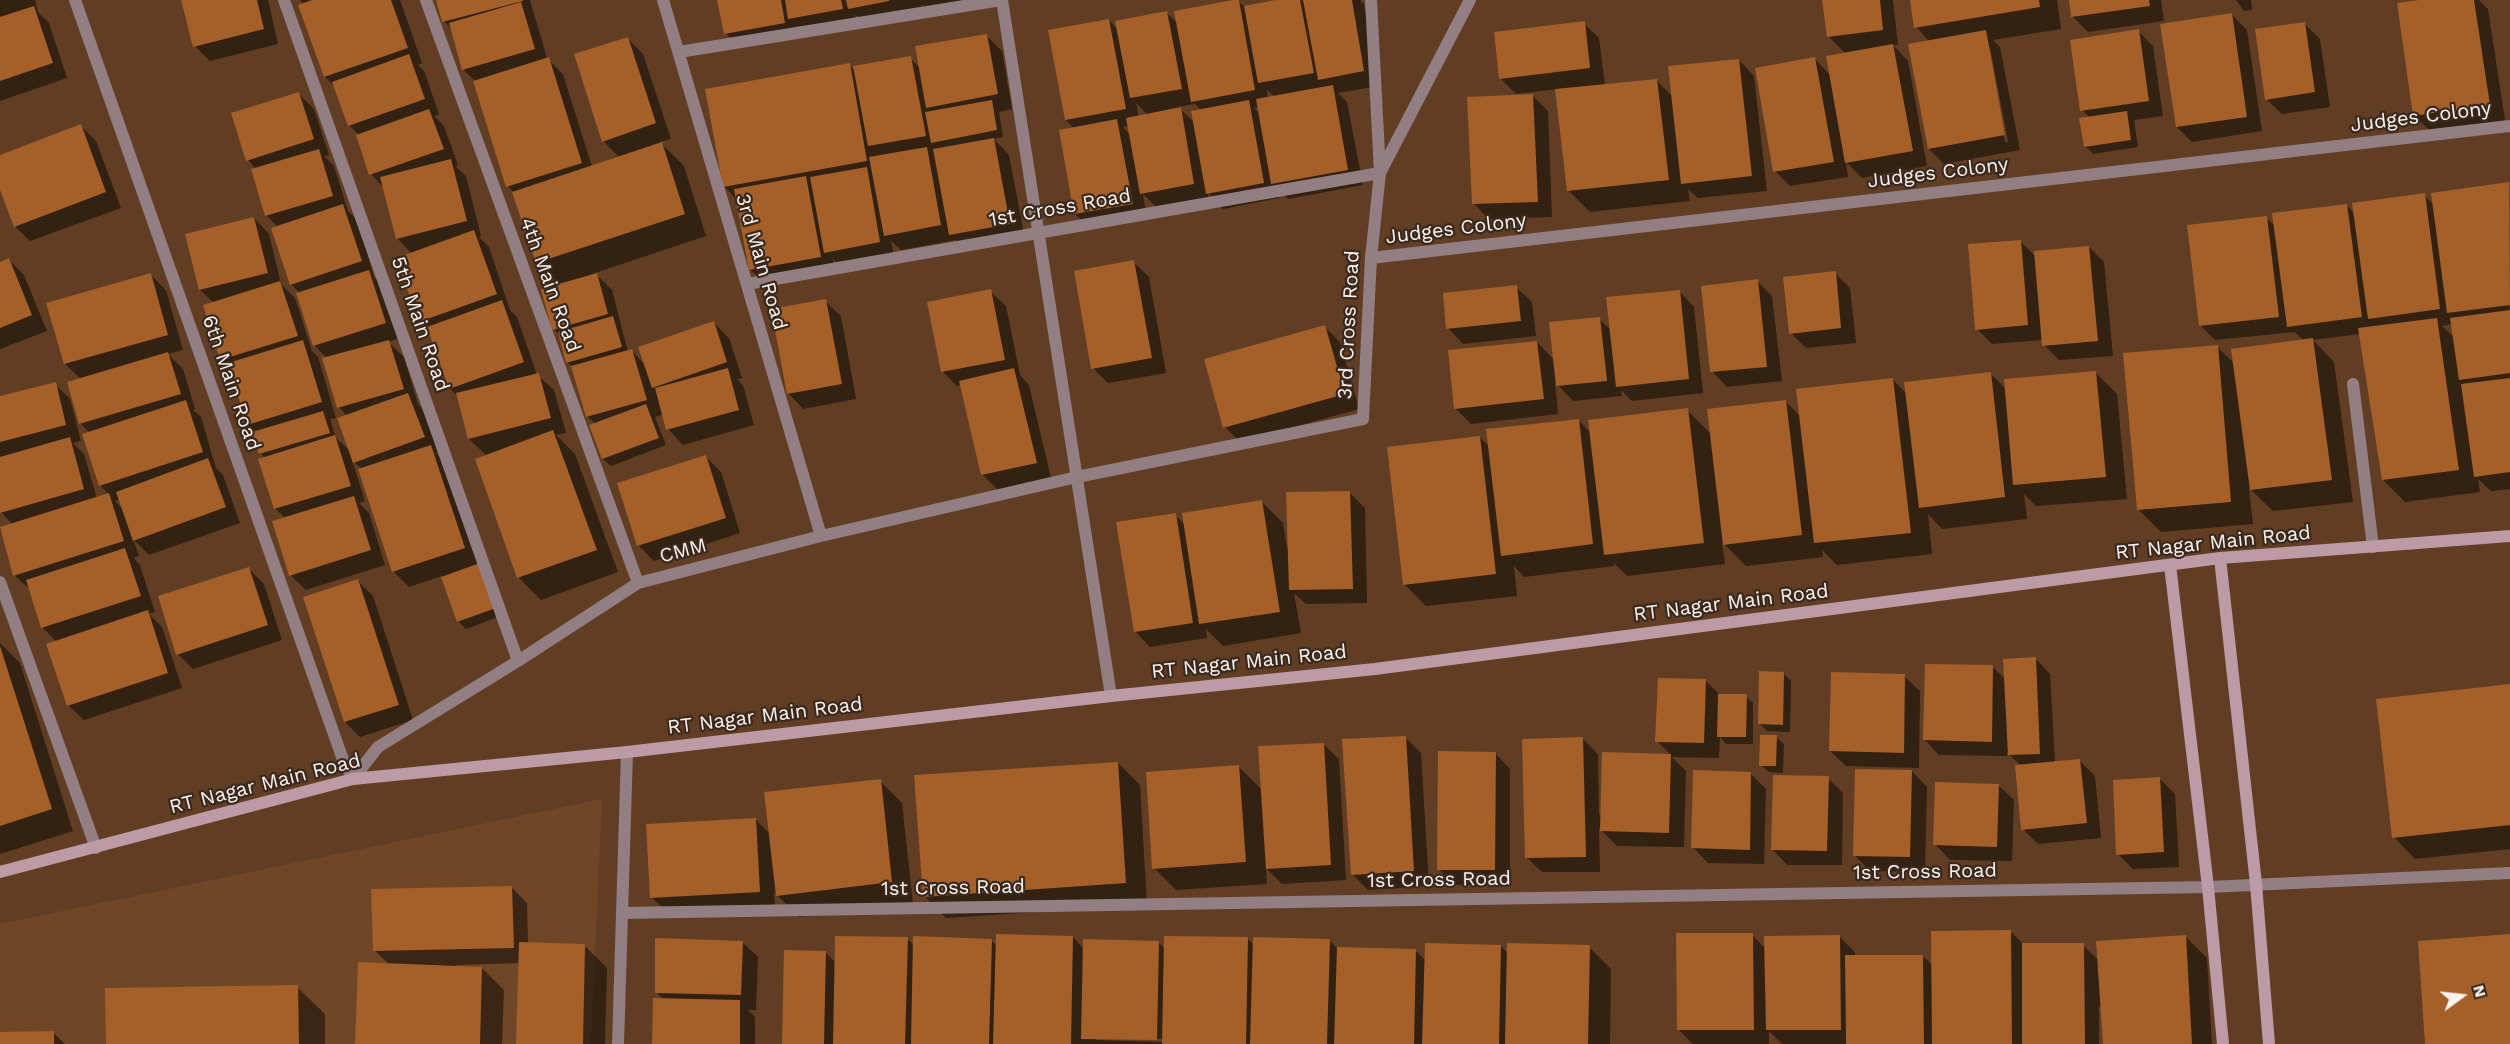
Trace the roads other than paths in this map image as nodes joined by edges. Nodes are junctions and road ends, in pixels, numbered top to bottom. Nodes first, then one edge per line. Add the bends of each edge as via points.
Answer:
1 (75, 0) edge
2 (284, 0) edge
3 (426, 0) edge
4 (663, 0) edge
5 (1001, 0) edge
6 (1371, 0) edge
7 (1470, 0) edge
8 (679, 52) junction
9 (2510, 126) edge
10 (1380, 173) junction
11 (1036, 232) junction
12 (1371, 258) junction
13 (747, 284) junction
14 (2353, 384) dead end
15 (1077, 477) junction
16 (821, 536) junction
17 (2510, 536) edge
18 (2373, 547) junction
19 (2220, 558) junction
20 (2170, 565) junction
21 (0, 582) edge
22 (638, 583) junction
23 (518, 661) junction
24 (1111, 696) junction
25 (627, 752) junction
26 (353, 779) junction
27 (96, 848) junction
28 (0, 872) edge
29 (2510, 873) edge
30 (2256, 884) junction
31 (2208, 887) junction
32 (622, 913) junction
33 (618, 1044) edge
34 (2223, 1044) edge
35 (2269, 1044) edge

1 - 26 street, 6th Main Road via 338,746
2 - 23 street, 5th Main Road
3 - 22 street, 4th Main Road
4 - 8 street, 3rd Main Road
5 - 8 street
5 - 11 street
6 - 10 street
7 - 10 street, 3rd Cross Road
8 - 13 street, 3rd Main Road
9 - 12 street, Judges Colony
10 - 11 street, 1st Cross Road
10 - 12 street, 3rd Cross Road
11 - 13 street, 1st Cross Road
11 - 15 street
12 - 15 street, 3rd Cross Road via 1364,419
13 - 16 street, 3rd Main Road
14 - 18 street
15 - 16 street, CMM
15 - 24 street
16 - 22 street, CMM
17 - 18 street, RT Nagar Main Road
18 - 19 street, RT Nagar Main Road
19 - 20 street, RT Nagar Main Road
19 - 30 street
20 - 24 street, RT Nagar Main Road via 1375,669
20 - 31 street
21 - 27 street
22 - 23 street, CMM
23 - 26 street, CMM via 378,747
24 - 25 street, RT Nagar Main Road
25 - 26 street, RT Nagar Main Road
25 - 32 street
26 - 27 street, RT Nagar Main Road
27 - 28 street, RT Nagar Main Road
29 - 30 street, 1st Cross Road
30 - 31 street, 1st Cross Road
30 - 35 street
31 - 32 street, 1st Cross Road
31 - 34 street
32 - 33 street

